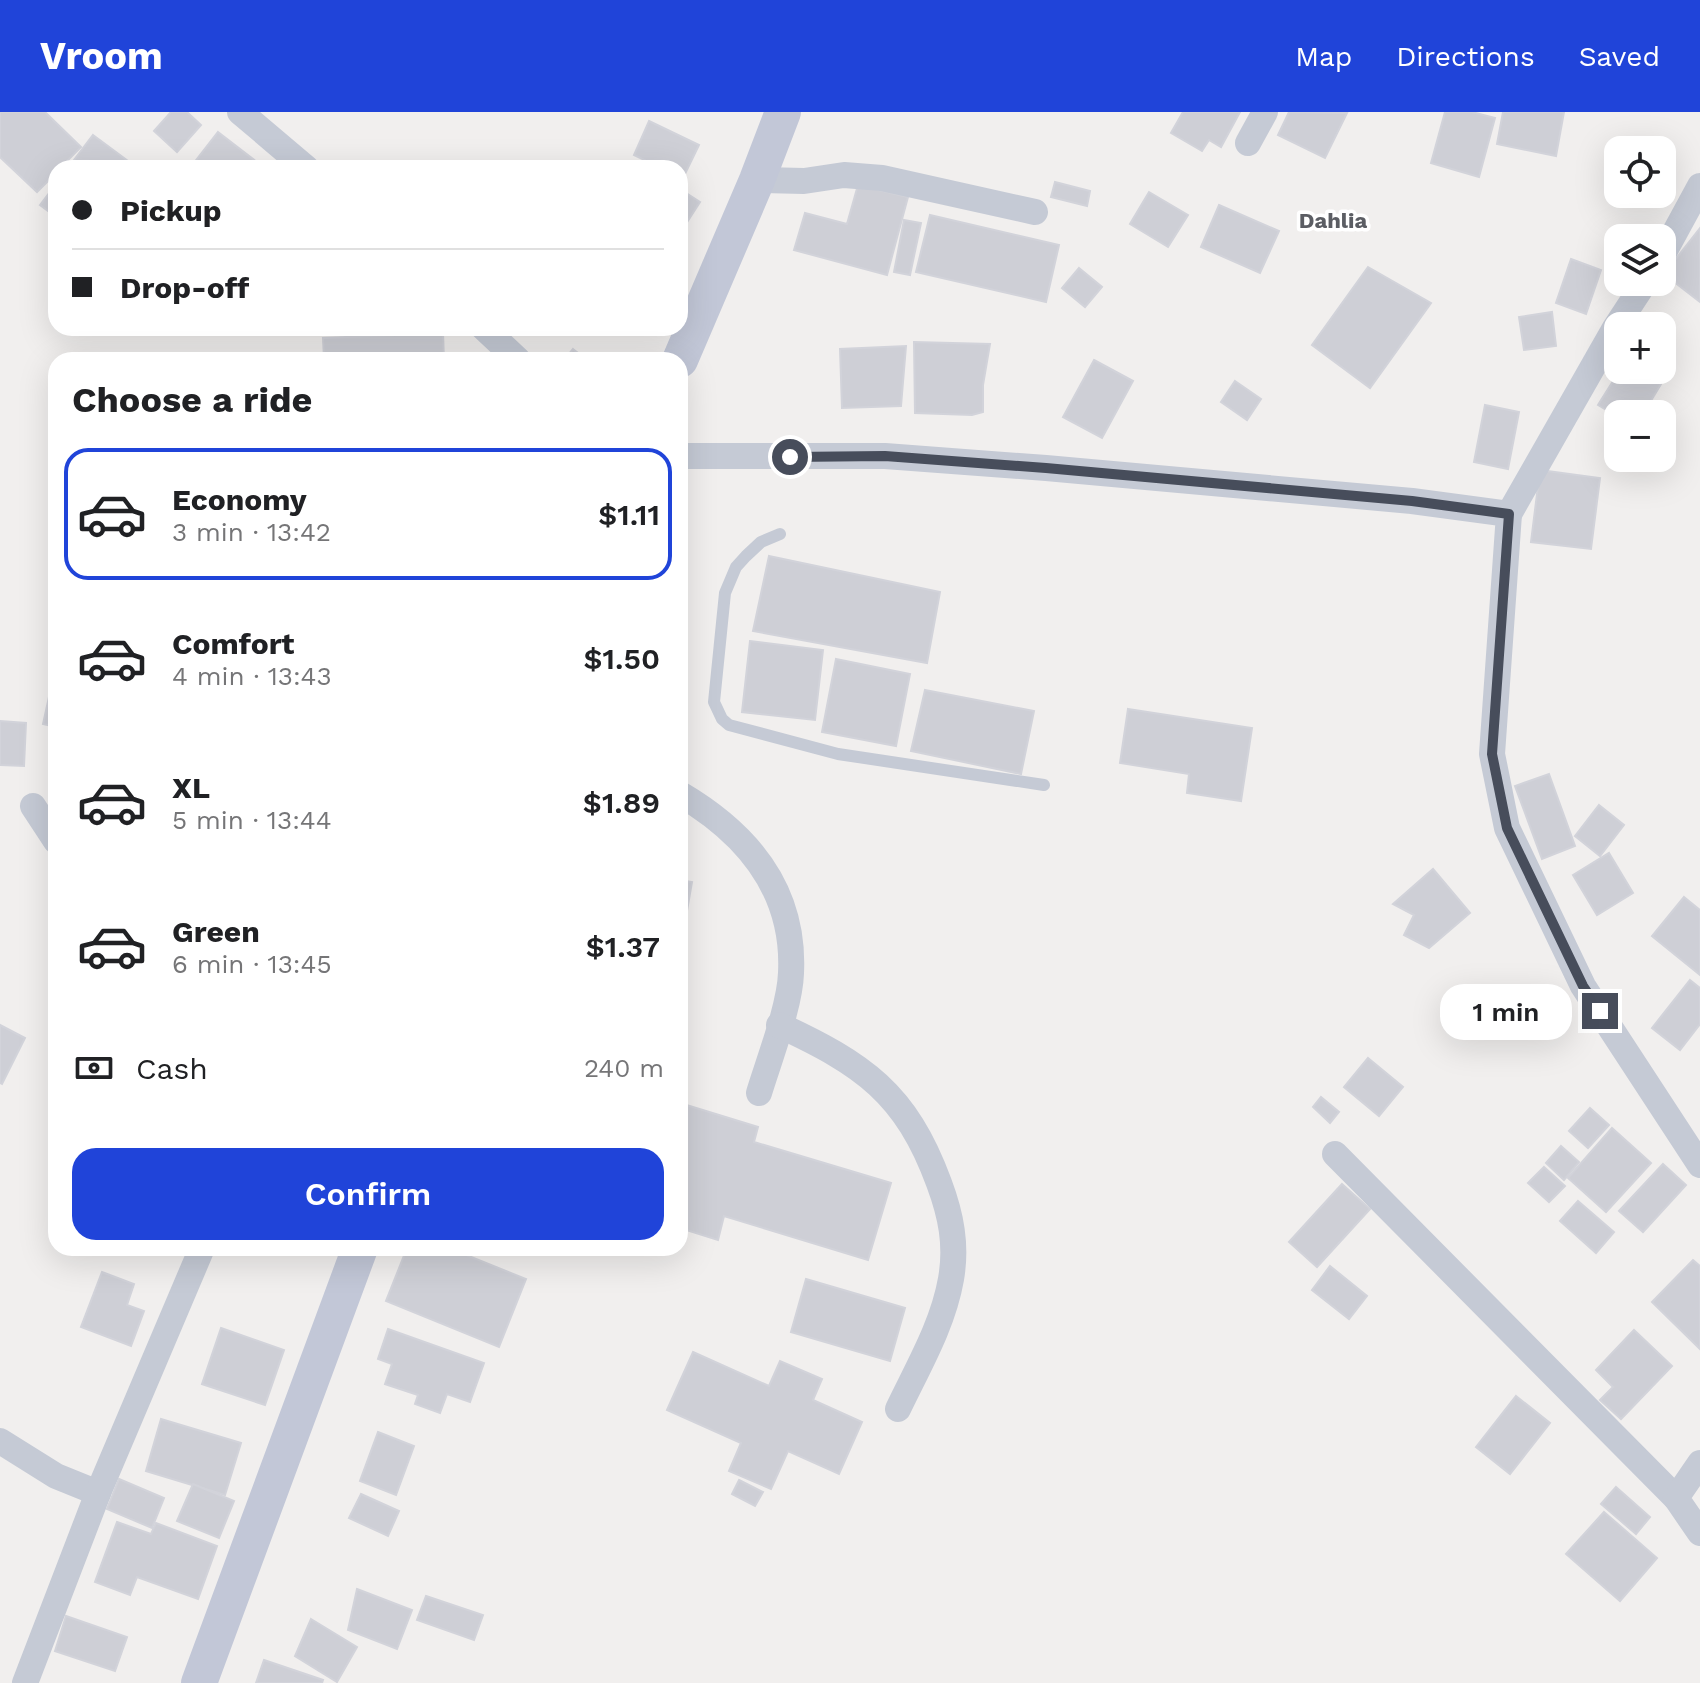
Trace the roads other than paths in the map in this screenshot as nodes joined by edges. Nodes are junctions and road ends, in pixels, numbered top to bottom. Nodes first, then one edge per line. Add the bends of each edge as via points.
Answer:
1 (240, 112) edge
2 (783, 112) edge
3 (1265, 112) edge
4 (1248, 143) dead end
5 (297, 160) edge
6 (757, 180) junction
7 (1700, 186) edge
8 (1035, 212) dead end
9 (1676, 230) edge
10 (1636, 296) edge
11 (492, 336) edge
12 (510, 352) edge
13 (683, 352) edge
14 (688, 456) edge
15 (1509, 514) junction
16 (780, 534) dead end
17 (1044, 785) dead end
18 (688, 799) edge
19 (33, 806) dead end
20 (48, 829) edge
21 (779, 1025) junction
22 (759, 1093) dead end
23 (1335, 1154) dead end
24 (1700, 1165) edge
25 (199, 1256) edge
26 (357, 1256) edge
27 (898, 1409) dead end
28 (0, 1441) edge
29 (1700, 1463) edge
30 (98, 1493) junction
31 (1676, 1498) junction
32 (1700, 1533) edge
33 (25, 1683) edge
34 (199, 1683) edge

1 - 5 street
2 - 6 street
3 - 4 street
6 - 8 street via 882,178
6 - 13 street
7 - 9 street
10 - 15 street
11 - 12 street
14 - 15 street via 929,459
15 - 24 street via 1492,754 1507,828 1583,986
16 - 17 lane via 746,556 725,593 714,702 722,719 838,754
18 - 21 street via 737,837 767,871 782,901 791,975
19 - 20 street
21 - 22 street
21 - 27 street via 854,1065 900,1106 928,1153 950,1213 955,1252 951,1281 936,1330
23 - 31 street
25 - 30 street
26 - 34 street
28 - 30 street via 56,1476
29 - 31 street
30 - 33 street
31 - 32 street

